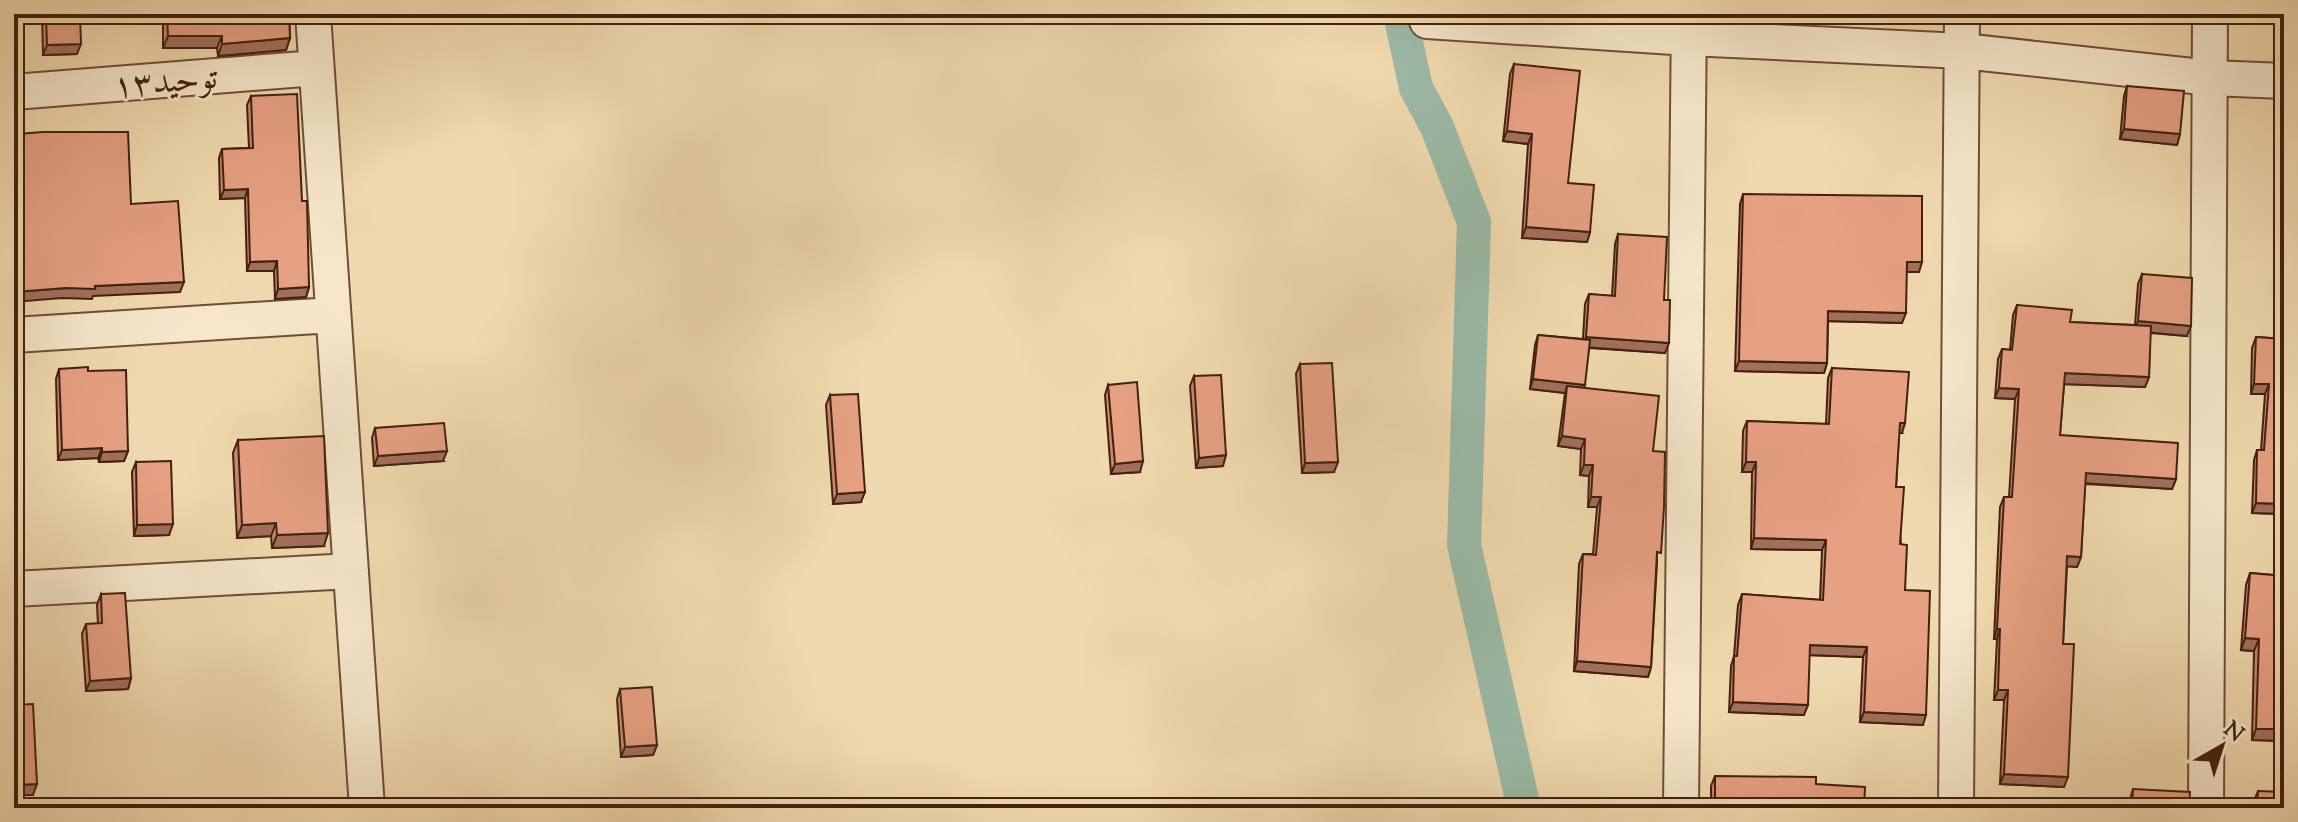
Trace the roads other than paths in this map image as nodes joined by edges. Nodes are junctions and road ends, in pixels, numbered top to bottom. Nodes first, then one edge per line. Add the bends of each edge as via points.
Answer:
1 (313, 14) edge
2 (1962, 14) edge
3 (2210, 14) edge
4 (1427, 21) dead end
5 (1689, 26) edge
6 (1963, 51) junction
7 (316, 68) junction
8 (2211, 78) junction
9 (2284, 81) edge
10 (14, 92) edge
11 (333, 315) junction
12 (14, 335) edge
13 (351, 571) junction
14 (14, 589) edge
15 (367, 808) edge
16 (1681, 808) edge
17 (1956, 808) edge
18 (2206, 808) edge

1 - 7 street
2 - 6 street
3 - 8 street
4 - 5 street
5 - 6 street
5 - 16 street
6 - 8 street
6 - 17 street
7 - 10 street, توحید۱۳
7 - 11 street
8 - 9 street
8 - 18 street
11 - 12 street
11 - 13 street
13 - 14 street
13 - 15 street

